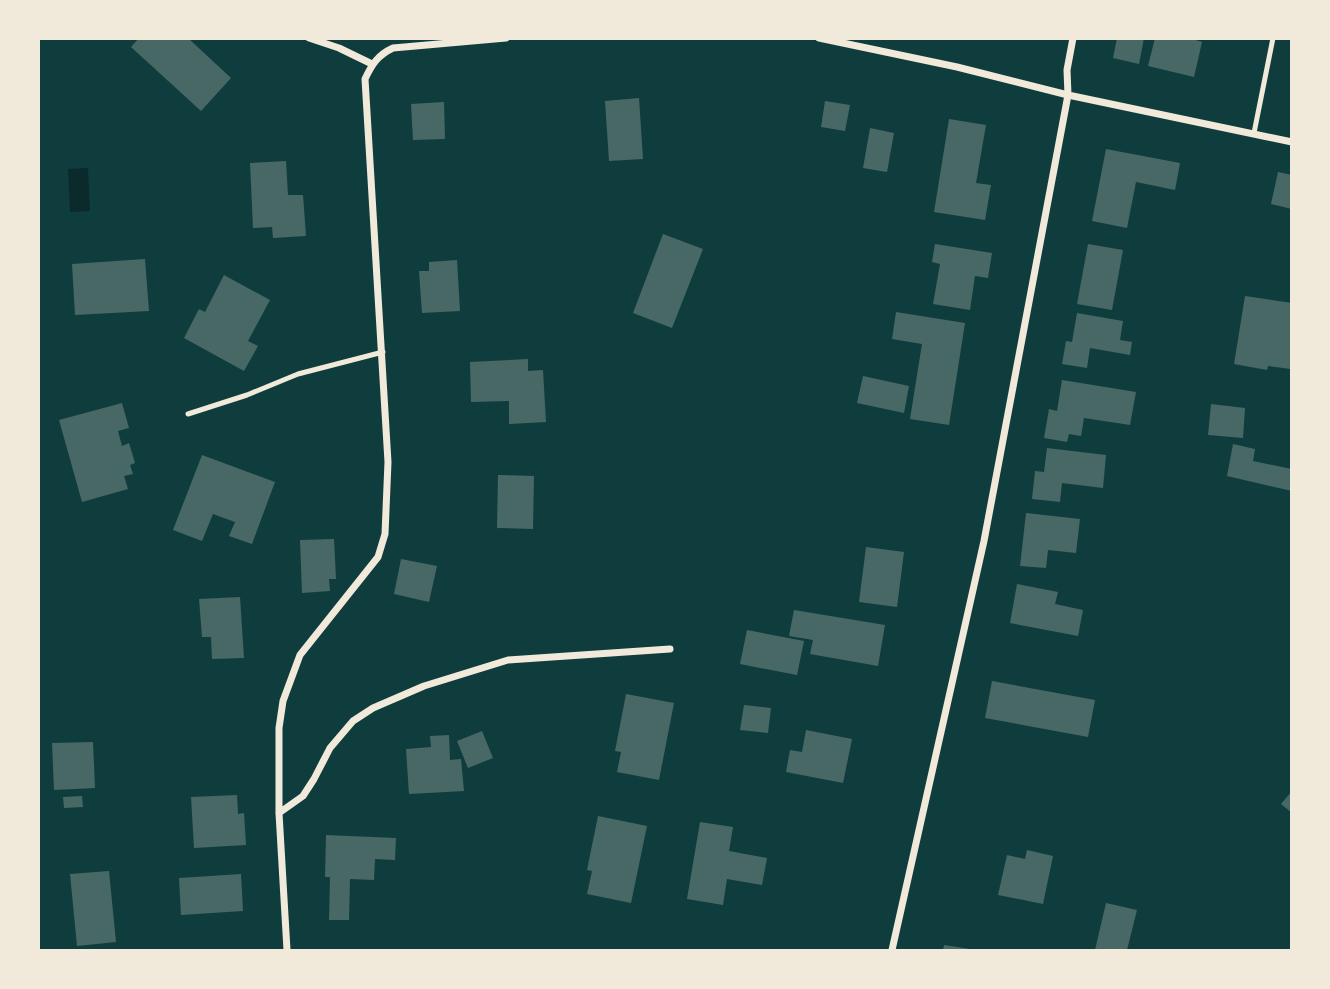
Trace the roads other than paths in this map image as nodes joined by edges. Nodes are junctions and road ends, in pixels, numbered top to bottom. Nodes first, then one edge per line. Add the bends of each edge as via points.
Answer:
1 (309, 38) edge
2 (506, 38) edge
3 (819, 38) edge
4 (1073, 38) edge
5 (1273, 38) edge
6 (372, 64) junction
7 (1068, 95) junction
8 (1254, 134) junction
9 (1292, 142) edge
10 (383, 352) junction
11 (188, 414) dead end
12 (670, 649) dead end
13 (279, 813) junction
14 (287, 950) edge
15 (892, 950) edge

1 - 6 street
2 - 6 street via 393,48
3 - 7 street
4 - 7 street
5 - 8 lane
6 - 10 street via 365,93
7 - 8 street
7 - 15 street via 984,541
8 - 9 street
10 - 11 lane via 298,374
10 - 13 street via 388,462 385,534 378,557 300,655 283,701 279,728
12 - 13 street via 508,660 424,685 353,721 303,796
13 - 14 street

